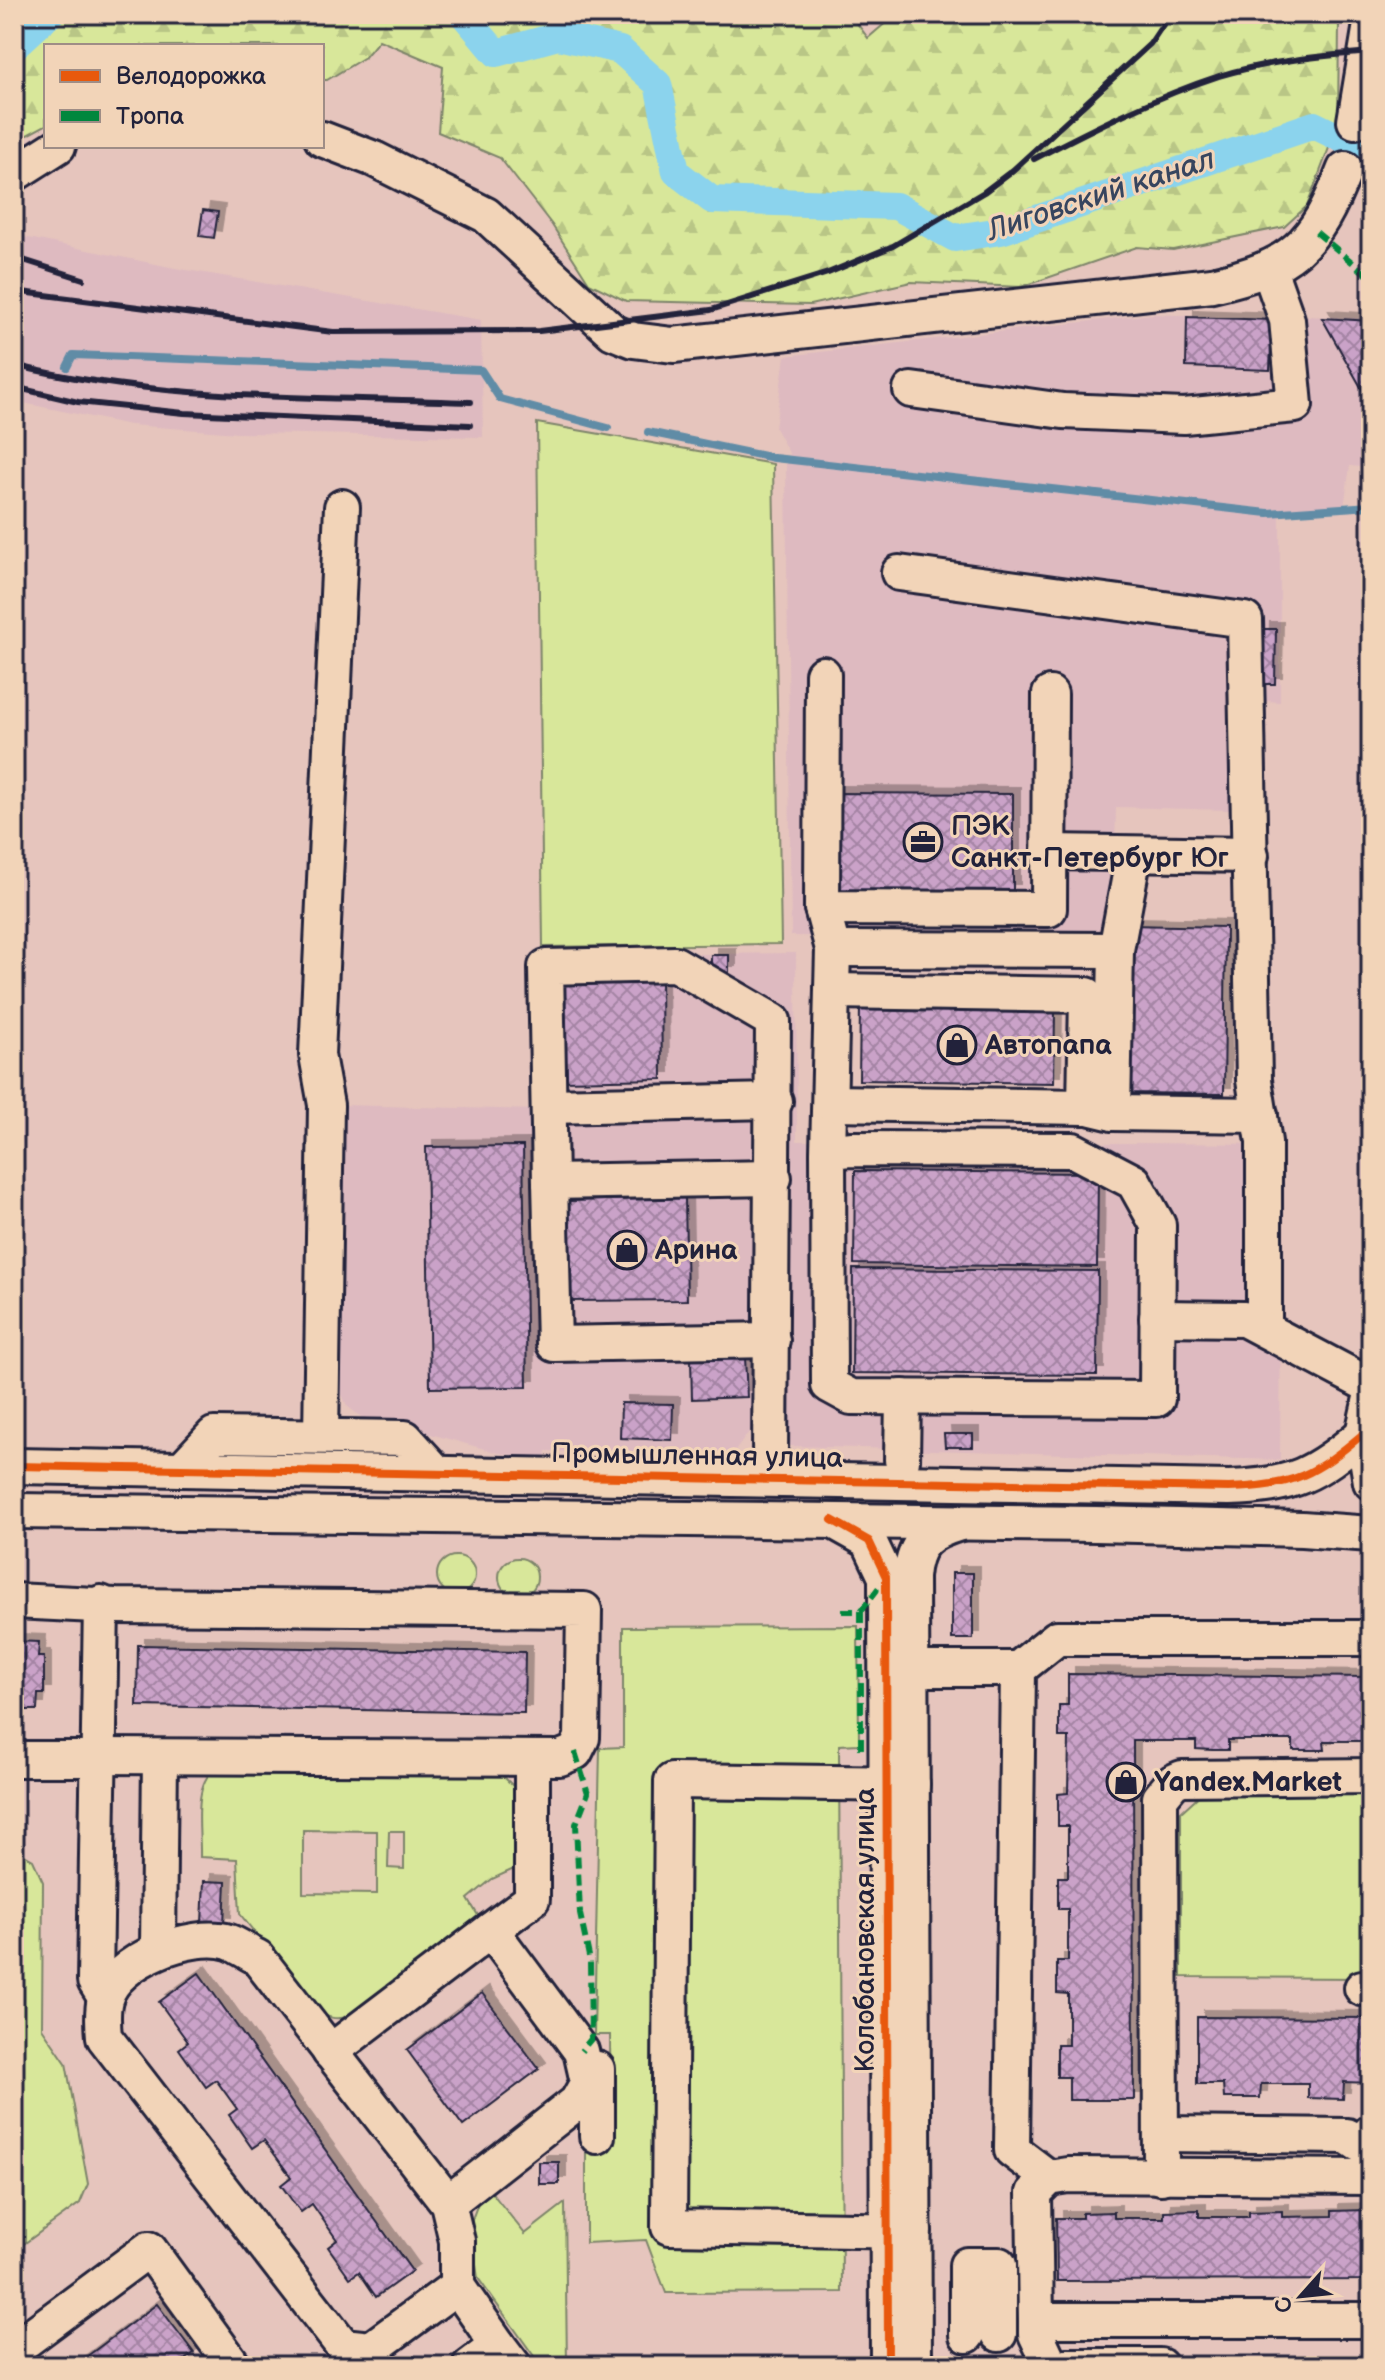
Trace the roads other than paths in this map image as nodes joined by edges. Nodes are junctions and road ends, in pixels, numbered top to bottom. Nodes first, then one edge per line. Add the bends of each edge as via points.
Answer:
1 (1371, 24) edge
2 (1367, 80) edge
3 (1355, 121) dead end
4 (324, 140) edge
5 (55, 148) edge
6 (1345, 169) dead end
7 (14, 174) edge
8 (1269, 269) junction
9 (911, 390) dead end
10 (342, 507) dead end
11 (899, 573) dead end
12 (823, 674) dead end
13 (1050, 694) dead end
14 (1049, 852) junction
15 (1134, 854) junction
16 (1251, 855) junction
17 (822, 908) junction
18 (833, 949) junction
19 (1116, 950) junction
20 (832, 991) junction
21 (775, 1101) junction
22 (830, 1103) junction
23 (549, 1106) junction
24 (1099, 1110) junction
25 (1260, 1115) junction
26 (828, 1152) junction
27 (774, 1178) junction
28 (550, 1182) junction
29 (1157, 1318) junction
30 (1264, 1329) junction
31 (772, 1340) junction
32 (1371, 1386) edge
33 (903, 1397) junction
34 (1371, 1398) edge
35 (1363, 1434) junction
36 (321, 1436) junction
37 (902, 1460) junction
38 (14, 1466) edge
39 (764, 1468) junction
40 (182, 1469) junction
41 (437, 1473) junction
42 (1371, 1482) edge
43 (961, 1483) junction
44 (14, 1511) edge
45 (832, 1520) junction
46 (964, 1522) junction
47 (1371, 1534) edge
48 (14, 1601) edge
49 (101, 1603) junction
50 (1371, 1638) edge
51 (900, 1669) junction
52 (1018, 1669) junction
53 (160, 1757) junction
54 (97, 1758) junction
55 (532, 1758) junction
56 (14, 1759) edge
57 (1371, 1776) edge
58 (899, 1784) junction
59 (491, 1930) junction
60 (158, 1949) junction
61 (105, 1997) junction
62 (597, 2045) dead end
63 (330, 2052) junction
64 (592, 2082) junction
65 (1161, 2134) junction
66 (597, 2136) dead end
67 (1365, 2138) edge
68 (1161, 2177) junction
69 (1370, 2177) edge
70 (1049, 2178) junction
71 (448, 2203) junction
72 (901, 2230) junction
73 (457, 2286) junction
74 (1371, 2320) edge
75 (1036, 2327) junction
76 (14, 2349) edge
77 (901, 2350) edge
78 (506, 2356) edge
79 (234, 2366) edge
80 (470, 2366) edge
81 (1051, 2366) edge
82 (1066, 2366) edge
83 (1160, 2366) edge

1 - 2 street
2 - 3 street
4 - 8 street via 486,215 601,323 633,340 673,345 803,332 1212,285
5 - 7 street
6 - 8 street via 1316,232
8 - 9 street via 1287,320 1295,405 1184,416 1063,411
10 - 36 street via 317,1055 326,1105
11 - 16 street via 1245,620
12 - 17 street
13 - 14 street
14 - 15 street
14 - 17 street via 1049,909
15 - 16 street
15 - 19 street
16 - 25 street via 1254,1080
17 - 18 street
18 - 19 street
18 - 20 street
19 - 24 street
20 - 22 street
20 - 24 street via 1087,995
21 - 23 street
21 - 23 street via 773,1021 675,964 660,964 546,967
21 - 27 street
22 - 24 street
22 - 26 street
23 - 28 street
24 - 25 street
25 - 30 street
26 - 29 street via 1073,1150 1134,1182 1158,1225
26 - 33 street via 829,1385 851,1397
27 - 28 street
27 - 31 street
28 - 31 street via 554,1344
29 - 30 street via 1244,1319
29 - 33 street via 1157,1399
30 - 32 street
31 - 39 street
33 - 37 street
34 - 35 street
35 - 42 street
35 - 43 street, Промышленная улица via 1307,1476 1270,1487
36 - 40 street via 214,1435
36 - 41 street via 405,1438
37 - 39 street
37 - 43 street via 926,1461
38 - 40 street, Промышленная улица
39 - 41 street, Промышленная улица
39 - 43 street, Промышленная улица
40 - 41 street, Промышленная улица
44 - 45 street
45 - 46 street
45 - 51 street, Колобановская улица via 859,1533 879,1557
46 - 47 street
46 - 51 street, Колобановская улица via 935,1532 913,1555
48 - 49 street
49 - 54 street
49 - 55 street via 584,1610 582,1738 575,1752 560,1758
50 - 52 street via 1057,1638
51 - 52 street
51 - 58 street, Колобановская улица
52 - 70 street via 1012,2150
53 - 54 street
53 - 55 street
53 - 60 street
54 - 56 street
54 - 61 street via 95,1981
55 - 59 street via 532,1899
57 - 65 street via 1182,1778 1160,1798
58 - 72 street, Колобановская улица
58 - 72 street via 672,1781 669,2227
59 - 63 street
59 - 64 street via 581,2051
60 - 61 street via 124,1974
60 - 63 street via 186,1942 228,1942 257,1957
61 - 73 street via 104,2037 343,2346 371,2349
62 - 64 street
63 - 71 street
64 - 66 street
64 - 71 street via 577,2102
65 - 67 street
65 - 68 street
67 - 69 street
68 - 69 street
68 - 70 street
70 - 75 street via 1034,2193
71 - 73 street via 457,2241
72 - 77 street, Колобановская улица
73 - 78 street
74 - 75 street
75 - 77 street
75 - 81 street
76 - 79 street via 149,2249
78 - 80 street
82 - 83 street

